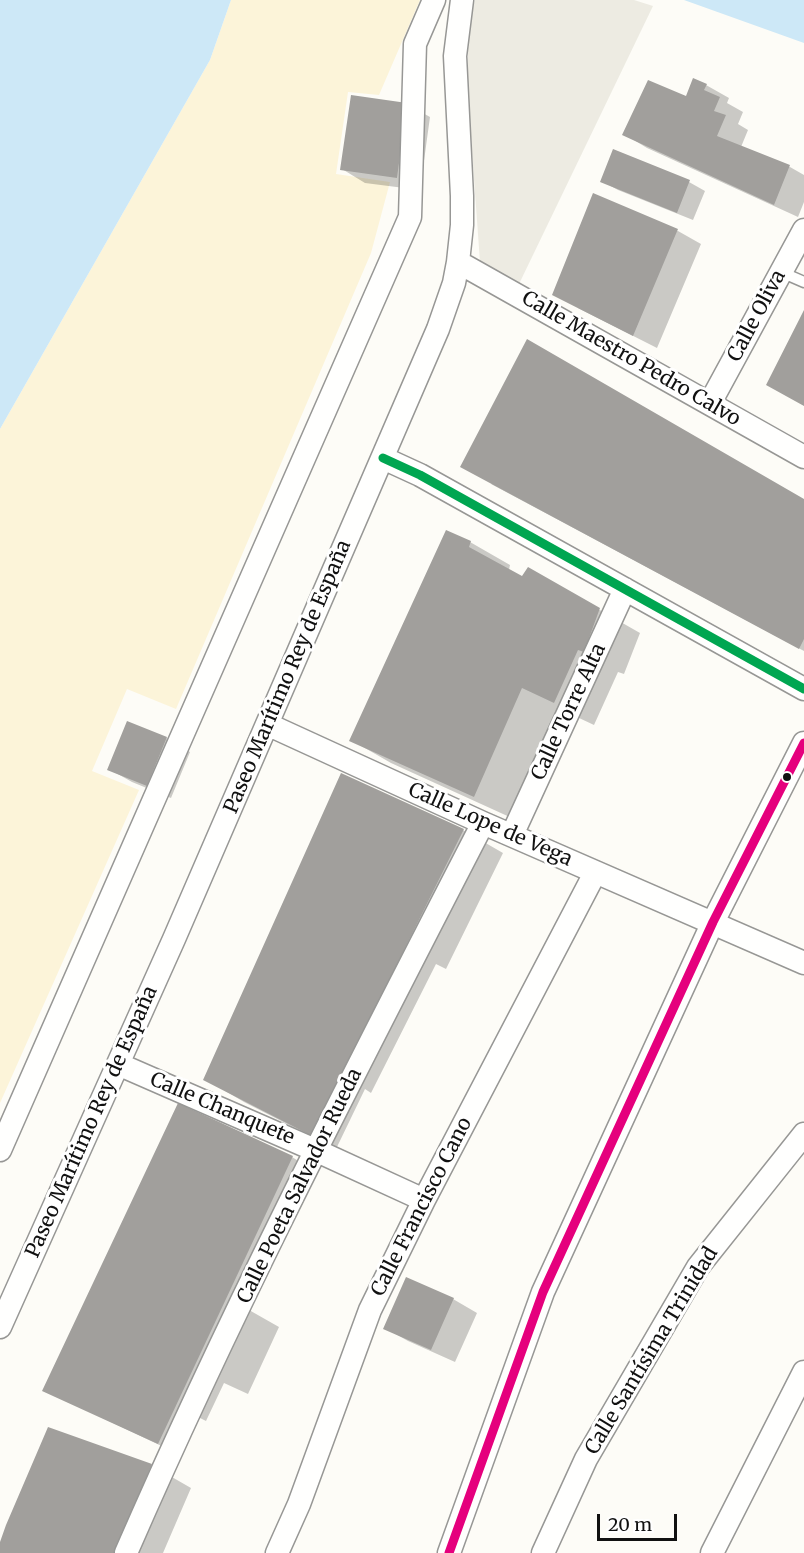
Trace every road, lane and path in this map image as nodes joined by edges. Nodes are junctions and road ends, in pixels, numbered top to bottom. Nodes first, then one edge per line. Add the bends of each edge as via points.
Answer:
1 (434, 0) edge
2 (462, 0) edge
3 (804, 230) edge
4 (458, 262) junction
5 (781, 272) junction
6 (804, 282) edge
7 (710, 403) junction
8 (804, 457) edge
9 (383, 458) junction
10 (625, 589) junction
11 (804, 689) edge
12 (268, 725) junction
13 (804, 743) edge
14 (483, 823) junction
15 (512, 836) junction
16 (595, 873) junction
17 (713, 922) junction
18 (804, 963) edge
19 (118, 1064) junction
20 (804, 1134) edge
21 (0, 1150) edge
22 (315, 1150) junction
23 (424, 1200) junction
24 (0, 1328) edge
25 (804, 1372) edge
26 (126, 1553) edge
27 (278, 1553) edge
28 (449, 1553) edge
29 (543, 1553) edge
30 (712, 1553) edge

1 - 21 street via 415,44 410,217
2 - 4 street, Paseo Marítimo Rey de España via 454,56 462,196
3 - 5 street, Calle Oliva
4 - 7 street, Calle Maestro Pedro Calvo
4 - 9 street, Paseo Marítimo Rey de España via 438,329
5 - 6 lane
5 - 7 street, Calle Oliva
7 - 8 street, Calle Maestro Pedro Calvo
9 - 10 street
9 - 12 street, Paseo Marítimo Rey de España
10 - 11 street
10 - 15 street, Calle Torre Alta
12 - 14 street, Calle Lope de Vega
12 - 19 street, Paseo Marítimo Rey de España
13 - 17 street
14 - 15 street, Calle Lope de Vega
14 - 22 street, Calle Poeta Salvador Rueda
15 - 16 street, Calle Lope de Vega
16 - 17 street, Calle Lope de Vega
16 - 23 street, Calle Francisco Cano
17 - 18 street, Calle Lope de Vega
17 - 28 street via 543,1292
19 - 22 street, Calle Chanquete
19 - 24 street, Paseo Marítimo Rey de España
20 - 29 street, Calle Santísima Trinidad via 698,1267 586,1459
22 - 23 street, Calle Chanquete
22 - 26 street, Calle Poeta Salvador Rueda
23 - 27 street, Calle Francisco Cano via 370,1310
25 - 30 street

